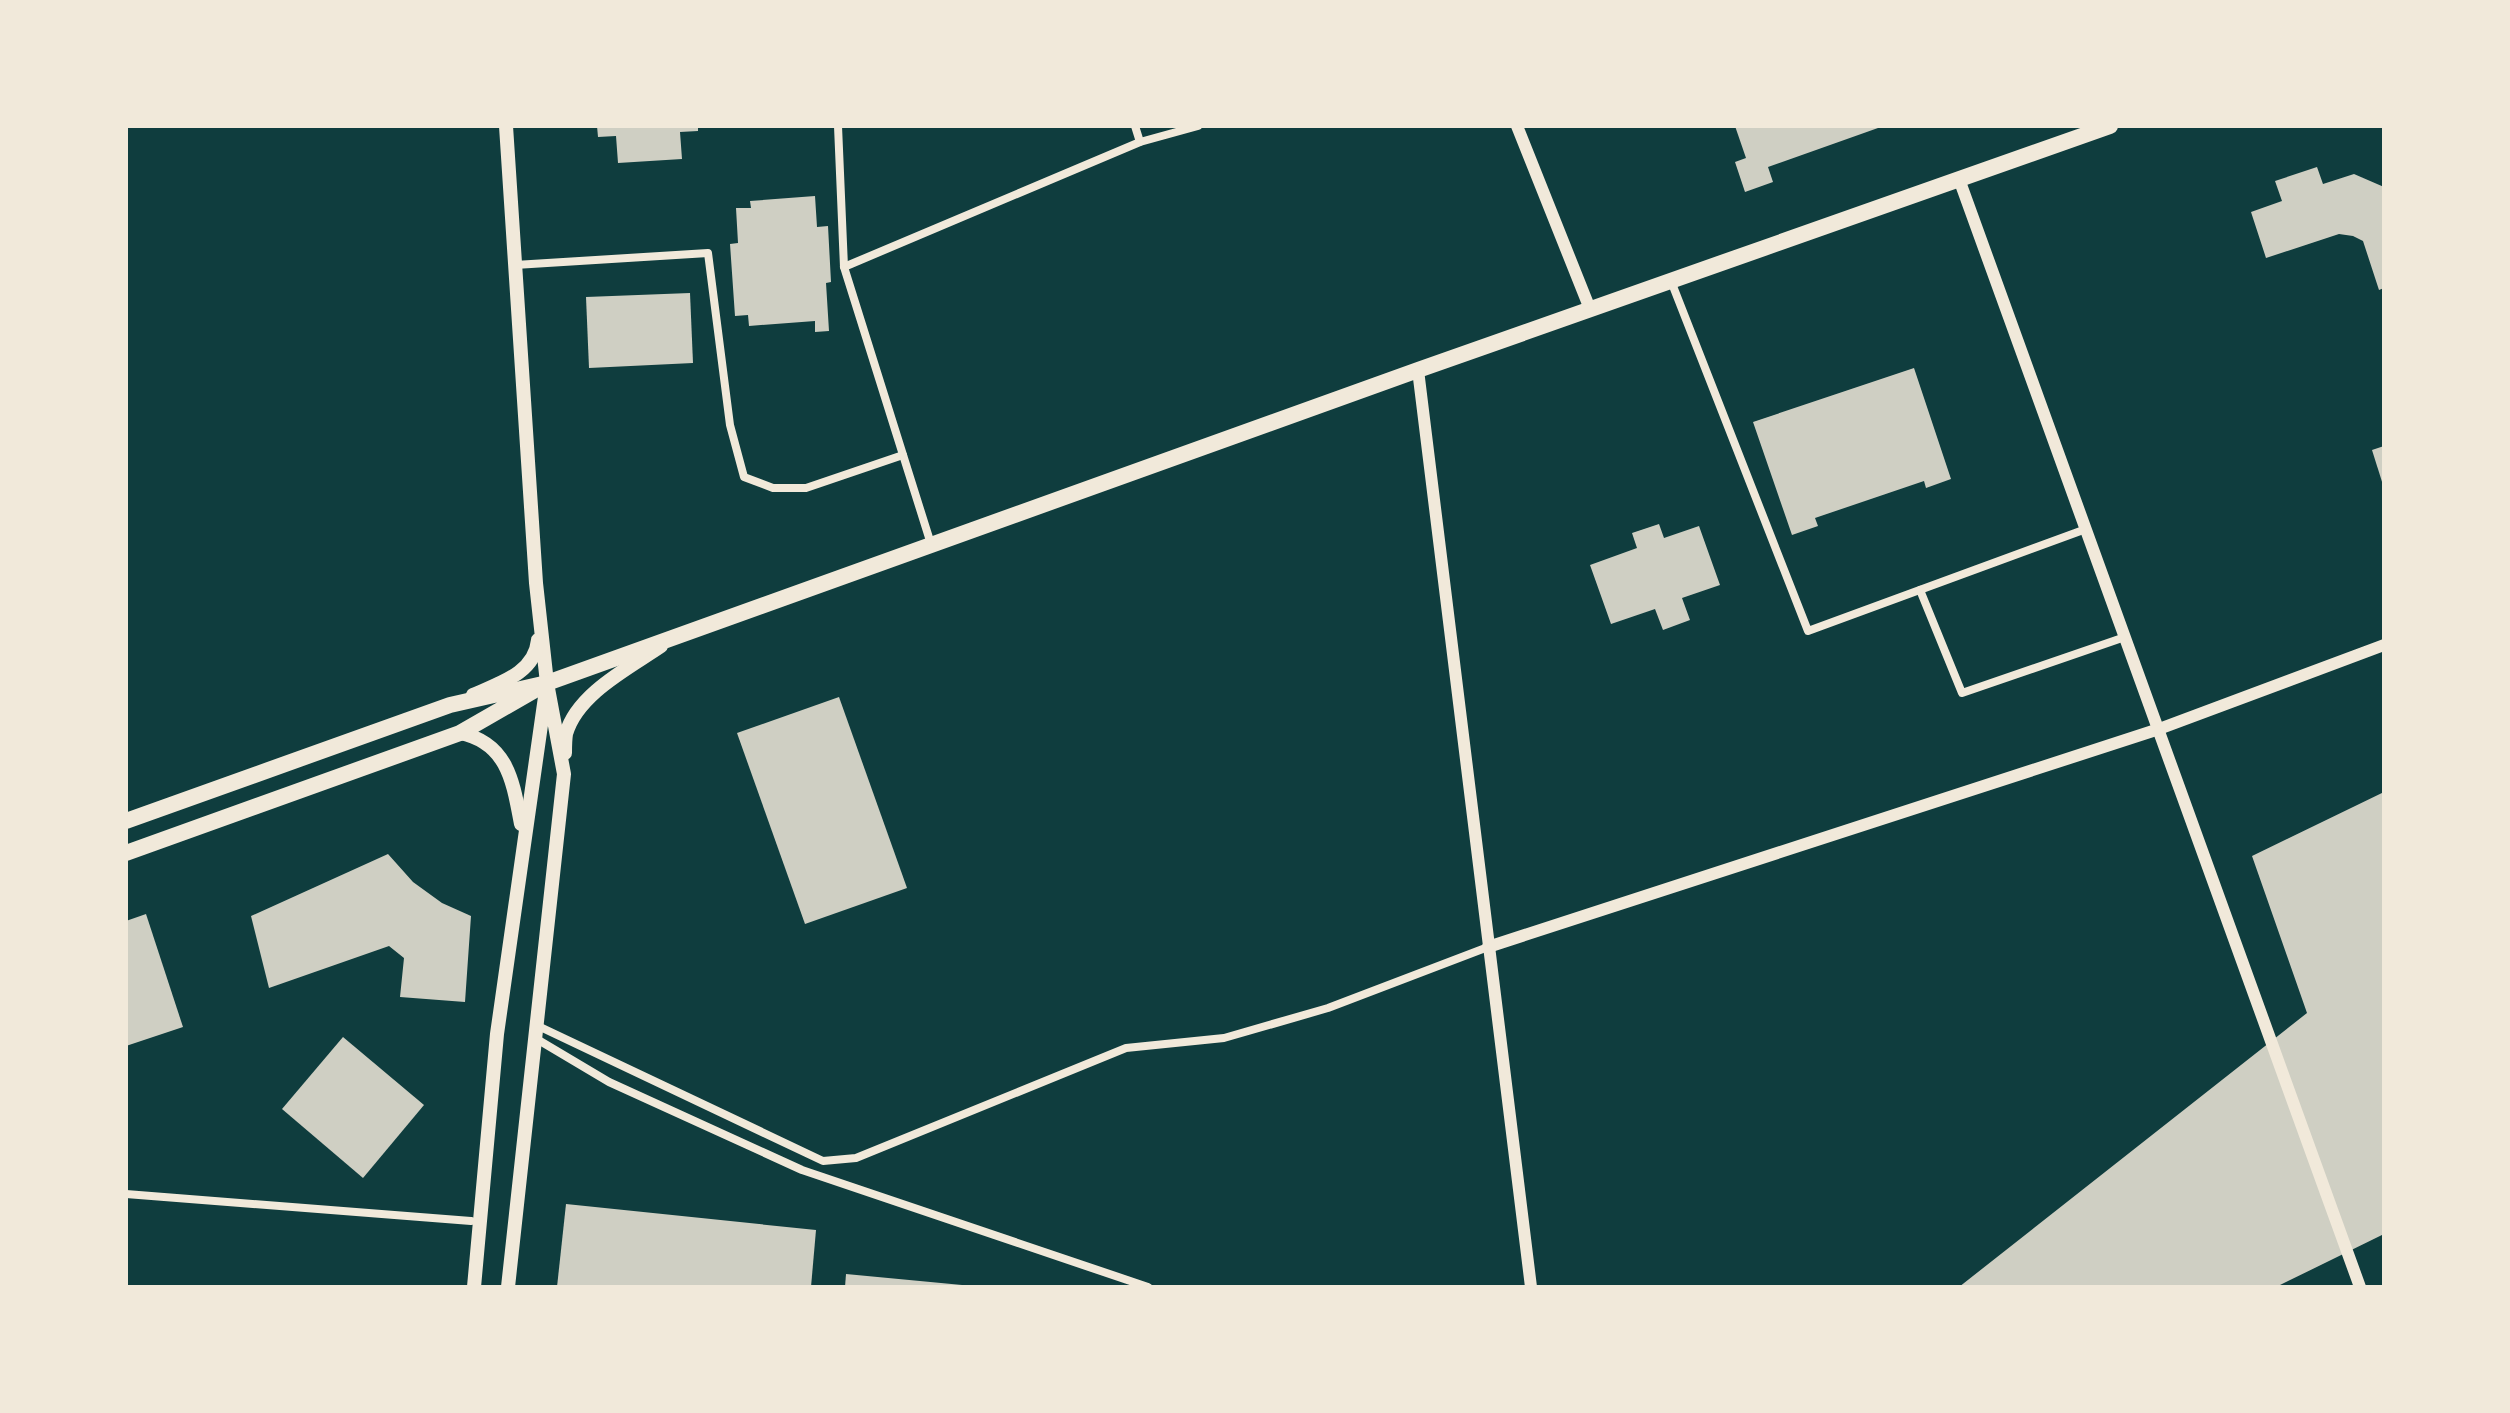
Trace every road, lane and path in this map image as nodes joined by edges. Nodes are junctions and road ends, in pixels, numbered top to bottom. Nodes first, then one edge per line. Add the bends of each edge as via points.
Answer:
1 (506, 126) edge
2 (838, 126) edge
3 (1135, 126) edge
4 (1198, 126) edge
5 (1517, 126) edge
6 (2110, 126) edge
7 (1140, 142) junction
8 (1959, 179) junction
9 (515, 265) junction
10 (844, 267) junction
11 (1671, 281) junction
12 (1590, 309) junction
13 (1418, 370) junction
14 (903, 455) junction
15 (2086, 529) junction
16 (931, 545) junction
17 (1920, 590) junction
18 (539, 620) junction
19 (674, 637) junction
20 (2125, 637) junction
21 (2384, 645) edge
22 (547, 683) junction
23 (450, 705) junction
24 (2159, 729) junction
25 (460, 733) junction
26 (564, 774) junction
27 (126, 821) edge
28 (524, 836) junction
29 (126, 853) edge
30 (1488, 947) junction
31 (536, 1031) junction
32 (126, 1194) edge
33 (471, 1221) dead end
34 (474, 1287) edge
35 (508, 1287) edge
36 (1148, 1287) edge
37 (1531, 1287) edge
38 (2360, 1287) edge

1 - 9 main road
2 - 10 street
3 - 7 street
4 - 7 street
5 - 12 street
6 - 8 main road
7 - 10 street
8 - 11 main road
8 - 15 street
9 - 14 street via 708,253 730,425 744,477 773,488 806,488
9 - 18 main road
10 - 14 street
11 - 12 main road
11 - 17 street via 1808,631
12 - 13 main road
13 - 16 main road
13 - 30 street
14 - 16 street
15 - 17 street
15 - 20 street
16 - 19 main road
17 - 20 street via 1962,693
18 - 22 main road
18 - 23 main road via 537,651 527,667
19 - 22 main road
19 - 26 main road via 617,676 575,715 566,734
20 - 24 street
21 - 24 street
22 - 23 main road
22 - 25 main road
22 - 26 main road
22 - 28 main road
23 - 27 main road
24 - 30 street
24 - 38 street
25 - 28 main road via 487,742 505,765
25 - 29 main road
26 - 31 main road
28 - 34 main road via 497,1034
30 - 31 street via 1328,1008 1239,1034 1126,1048 856,1158 823,1161
30 - 37 street
31 - 35 main road
31 - 36 street via 609,1082 802,1170
32 - 33 street

